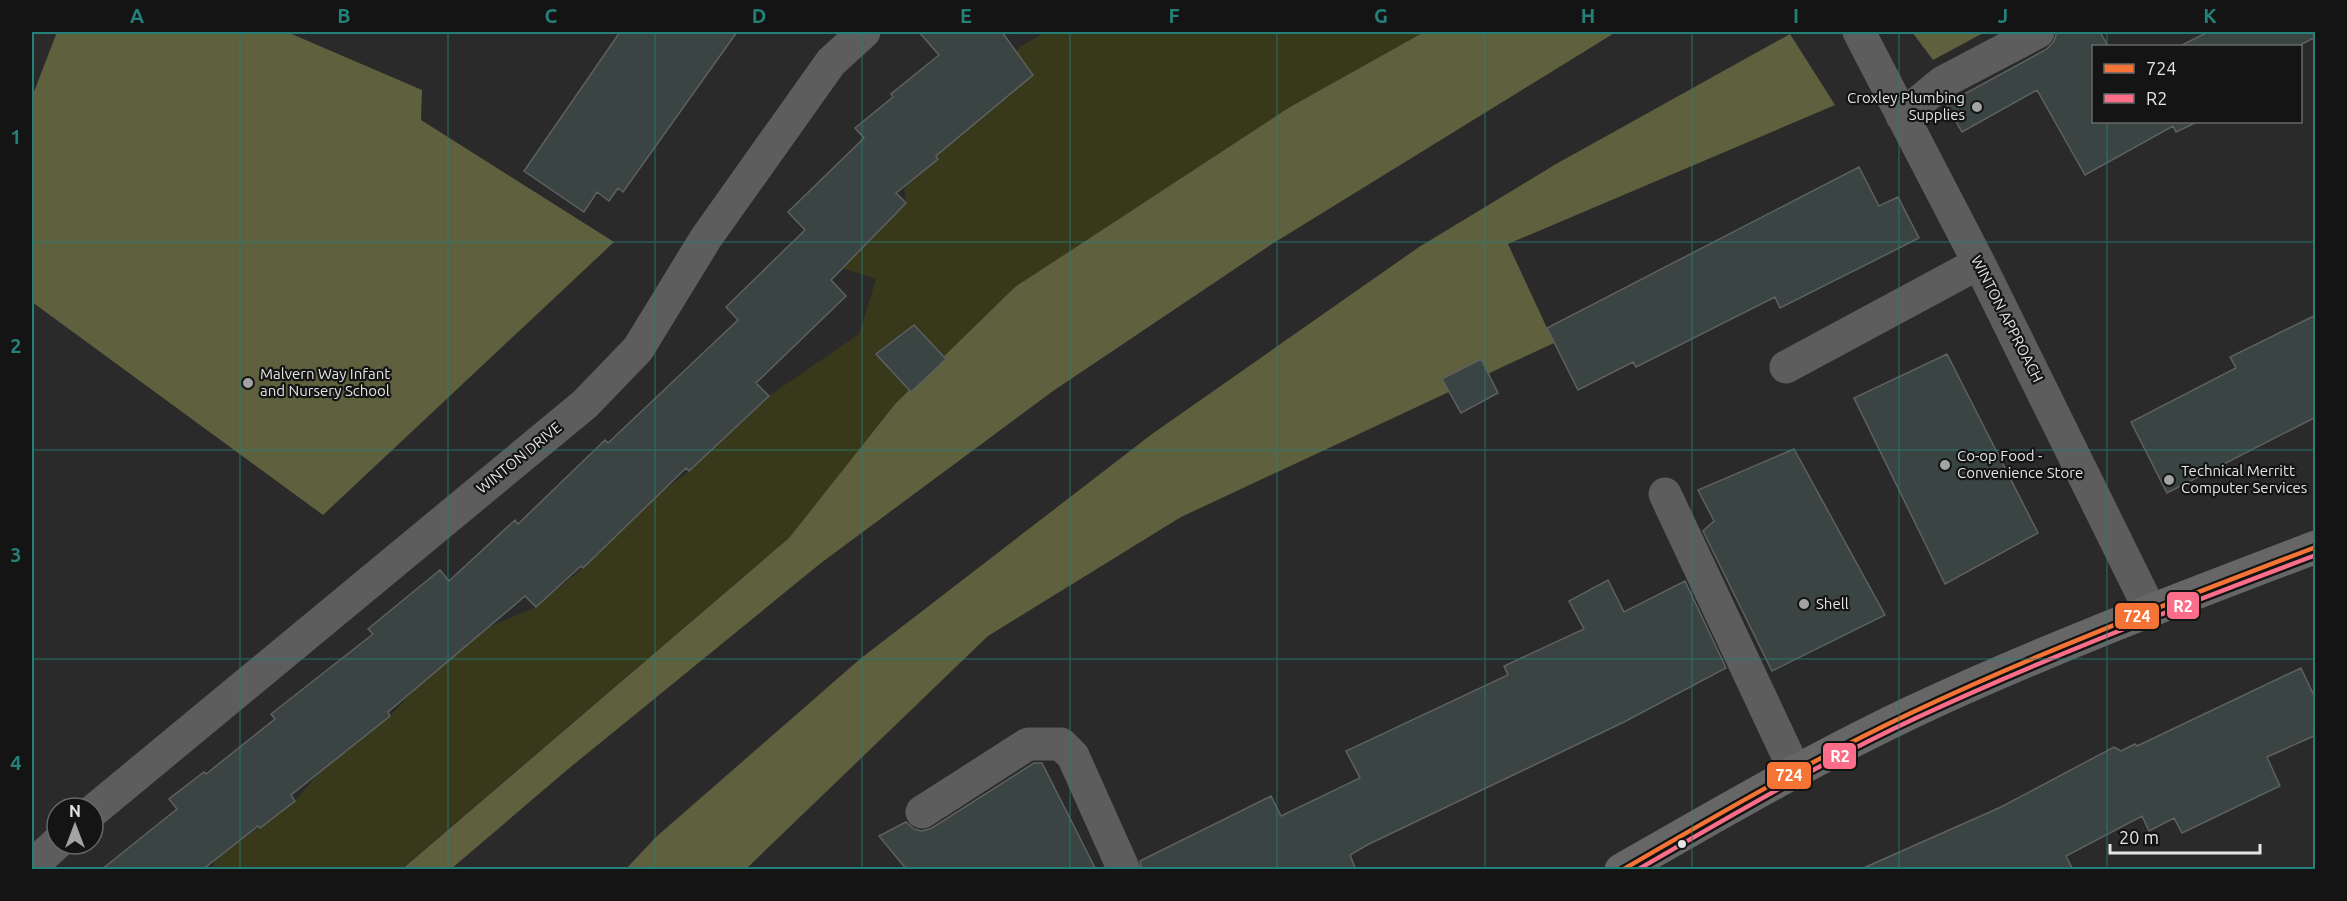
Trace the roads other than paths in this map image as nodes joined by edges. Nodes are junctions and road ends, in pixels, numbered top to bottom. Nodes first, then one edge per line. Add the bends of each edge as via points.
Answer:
1 (864, 32) edge
2 (1859, 32) edge
3 (2038, 32) edge
4 (1902, 116) junction
5 (1979, 262) junction
6 (1786, 367) dead end
7 (1665, 494) dead end
8 (2316, 547) edge
9 (2150, 610) junction
10 (1795, 771) junction
11 (105, 801) edge
12 (922, 812) dead end
13 (45, 854) edge
14 (32, 866) edge
15 (1124, 870) edge
16 (1621, 870) edge

1 - 11 street, WINTON DRIVE via 831,62 713,228 638,348 585,404
2 - 4 street, WINTON APPROACH
3 - 4 street via 1943,82
4 - 5 street, WINTON APPROACH
5 - 6 street
5 - 9 street, WINTON APPROACH
7 - 10 street
8 - 9 main road
9 - 10 main road via 1912,712
10 - 16 main road
12 - 15 street via 1028,744 1061,744 1073,756
13 - 14 street

